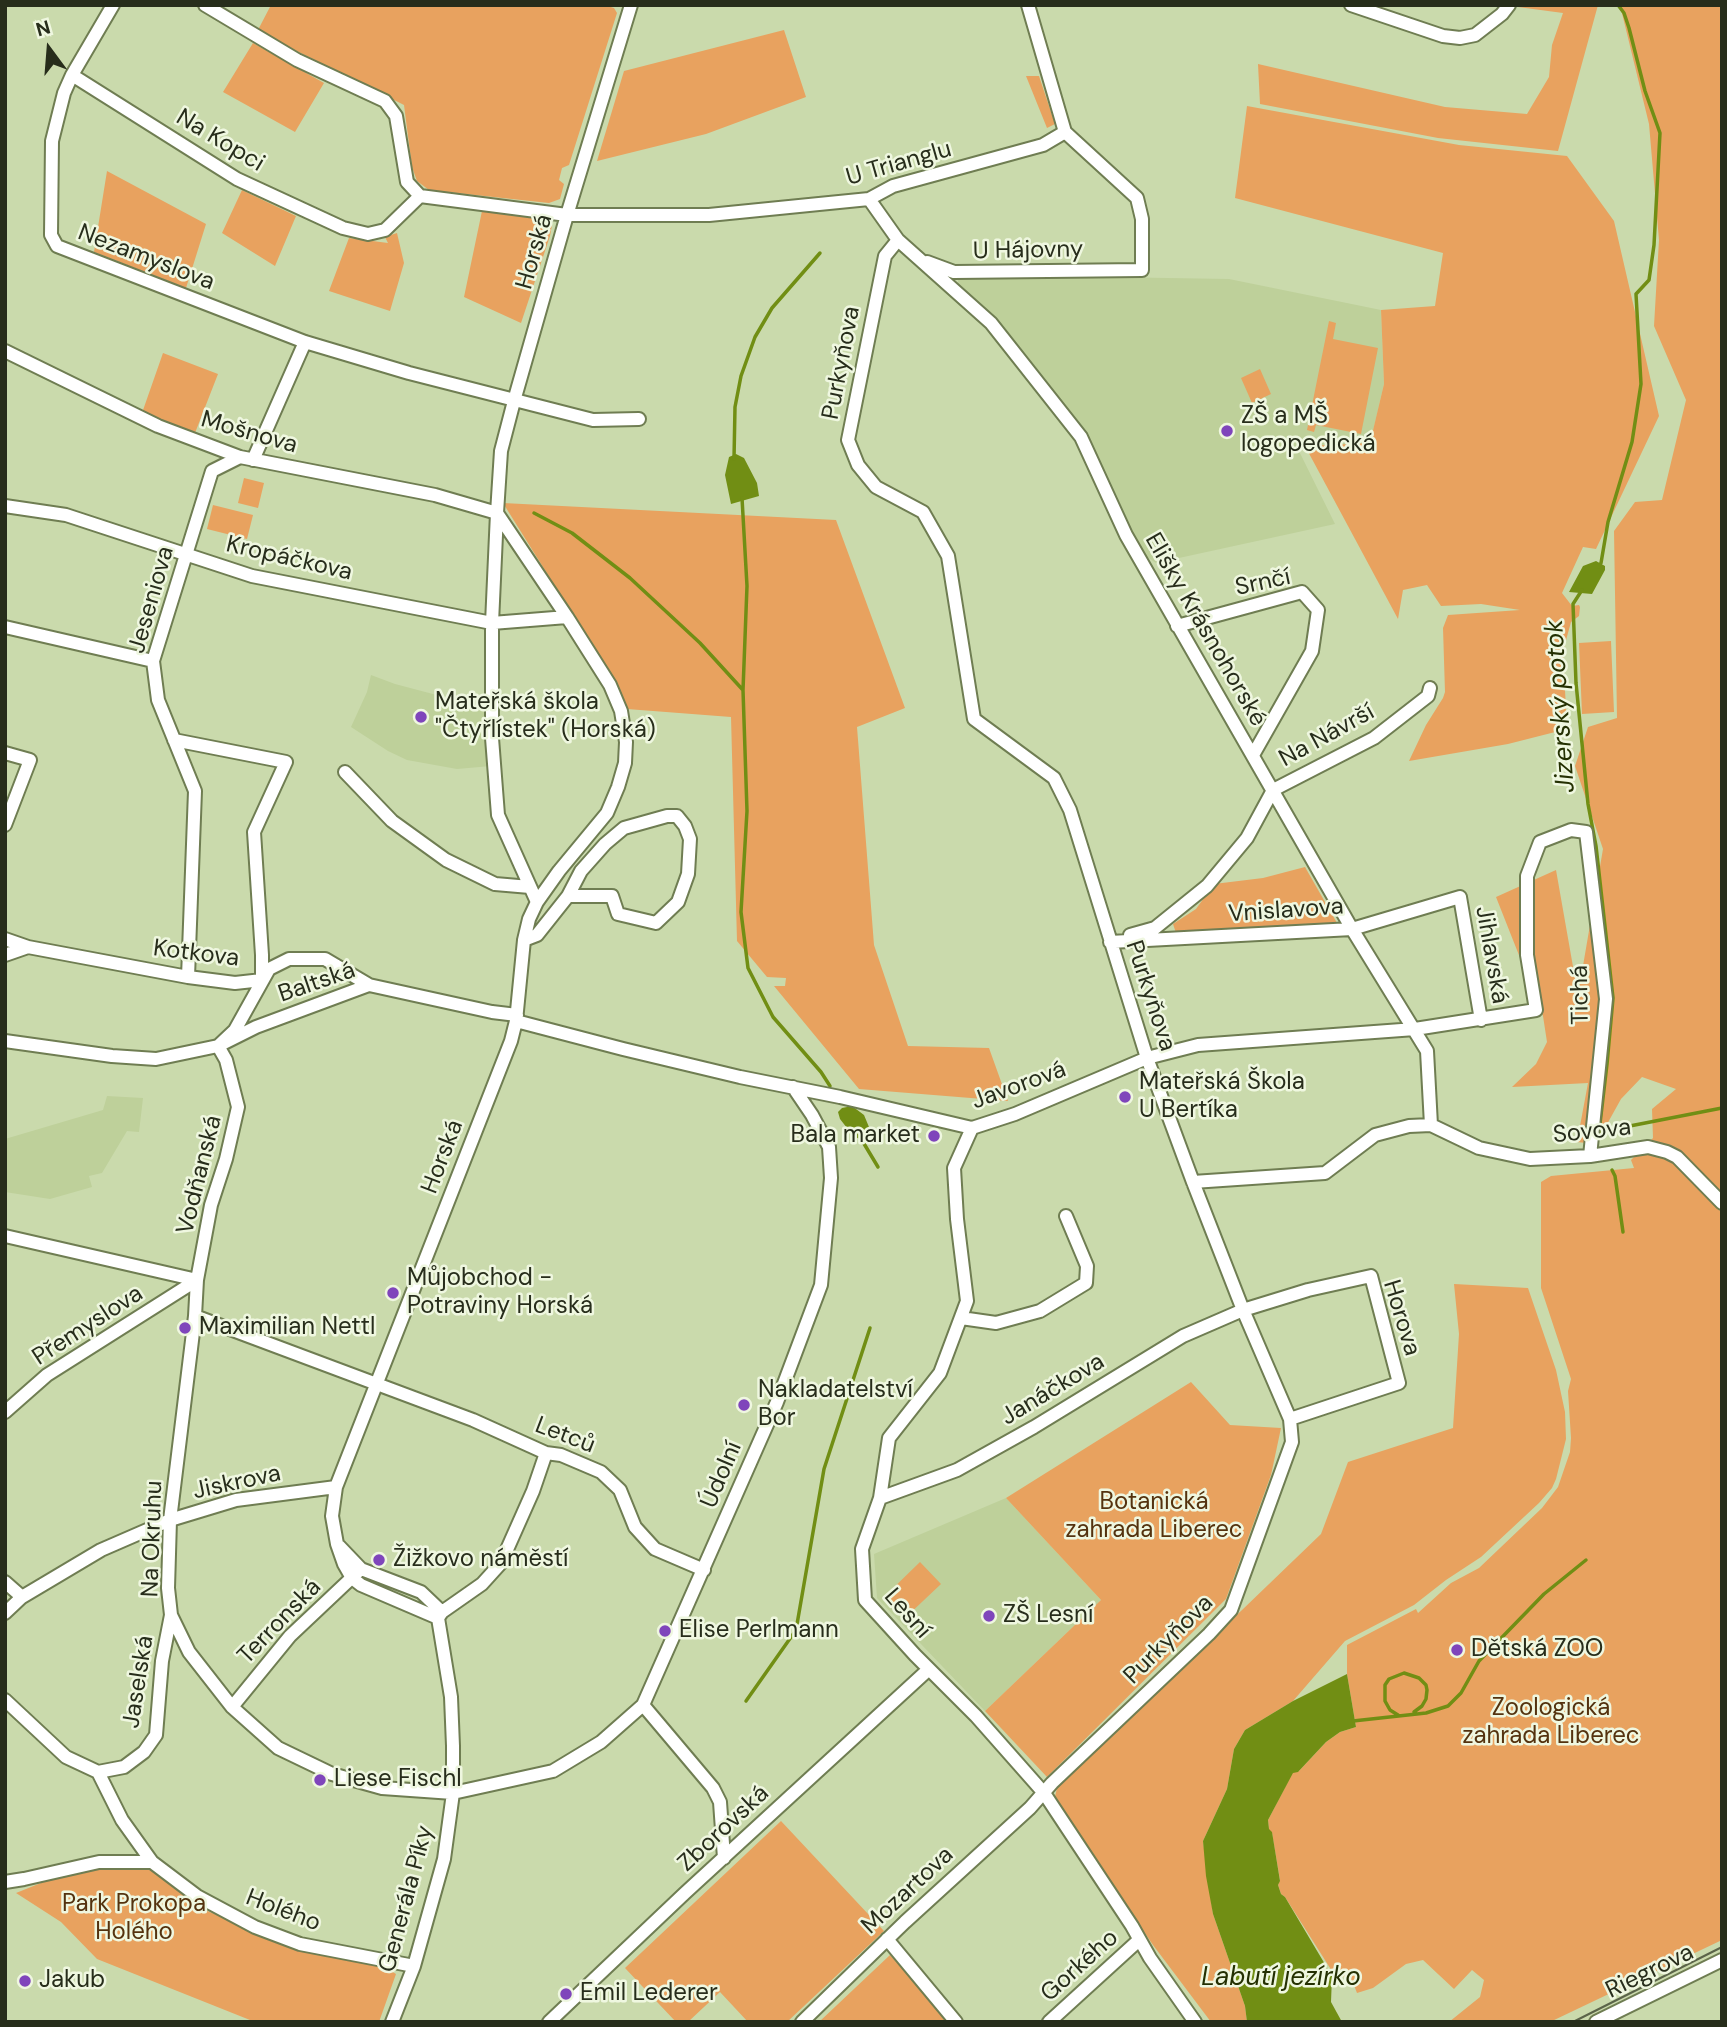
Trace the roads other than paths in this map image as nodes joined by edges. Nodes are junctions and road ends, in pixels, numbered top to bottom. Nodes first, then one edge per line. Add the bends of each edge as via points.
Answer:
1 (113, 5) edge
2 (205, 5) edge
3 (631, 5) edge
4 (1028, 5) edge
5 (1350, 5) edge
6 (1509, 5) edge
7 (72, 75) junction
8 (1065, 132) junction
9 (419, 196) junction
10 (869, 199) junction
11 (567, 215) junction
12 (898, 240) junction
13 (917, 258) junction
14 (305, 342) junction
15 (5, 351) edge
16 (514, 401) junction
17 (639, 419) dead end
18 (240, 457) junction
19 (253, 460) junction
20 (5, 506) edge
21 (496, 513) junction
22 (186, 553) junction
23 (567, 617) junction
24 (492, 623) junction
25 (1177, 626) junction
26 (5, 627) edge
27 (153, 661) junction
28 (1430, 688) dead end
29 (174, 740) junction
30 (5, 753) edge
31 (1253, 755) junction
32 (345, 772) dead end
33 (1273, 790) junction
34 (5, 825) edge
35 (1586, 832) joint
36 (530, 887) junction
37 (568, 896) junction
38 (1460, 897) joint
39 (537, 902) junction
40 (1352, 929) junction
41 (5, 939) edge
42 (524, 940) junction
43 (1110, 942) junction
44 (28, 947) junction
45 (5, 955) edge
46 (188, 977) junction
47 (262, 981) junction
48 (369, 985) junction
49 (516, 1018) junction
50 (1481, 1020) junction
51 (1415, 1029) junction
52 (5, 1041) edge
53 (219, 1046) junction
54 (1147, 1058) junction
55 (793, 1087) junction
56 (1431, 1125) junction
57 (972, 1128) junction
58 (1590, 1156) junction
59 (1192, 1182) junction
60 (1722, 1203) edge
61 (1066, 1216) dead end
62 (5, 1237) edge
63 (197, 1280) junction
64 (1243, 1311) junction
65 (195, 1316) junction
66 (961, 1318) junction
67 (377, 1383) junction
68 (5, 1412) edge
69 (1290, 1419) junction
70 (546, 1453) junction
71 (335, 1487) junction
72 (880, 1498) junction
73 (170, 1520) junction
74 (704, 1570) junction
75 (357, 1574) junction
76 (5, 1582) edge
77 (22, 1597) junction
78 (5, 1613) edge
79 (171, 1615) junction
80 (440, 1615) junction
81 (929, 1669) junction
82 (5, 1700) edge
83 (643, 1705) junction
84 (232, 1707) junction
85 (98, 1772) junction
86 (453, 1793) junction
87 (1044, 1793) junction
88 (724, 1858) junction
89 (152, 1862) junction
90 (5, 1882) edge
91 (887, 1939) junction
92 (1139, 1940) junction
93 (1722, 1960) edge
94 (414, 1966) junction
95 (392, 2022) edge
96 (549, 2022) edge
97 (802, 2022) edge
98 (956, 2022) edge
99 (1049, 2022) edge
100 (1195, 2022) edge
101 (1596, 2022) edge

1 - 7 street
2 - 9 street via 297,60 385,100 396,116 407,182
3 - 11 street, Horská
4 - 8 street
5 - 6 street via 1460,38 1475,35
7 - 9 street, Na Kopci via 237,179 343,228 368,234 385,230
7 - 14 street, Nezamyslova via 52,141 51,235 57,246
8 - 10 street, U Trianglu via 1044,145 893,186
8 - 13 street, U Hájovny via 1137,198 1142,219 1142,271 954,272
9 - 11 street
10 - 11 street, U Trianglu via 709,215
10 - 12 street, Elišky Krásnohorské
11 - 16 street, Horská
12 - 13 street, Elišky Krásnohorské
12 - 43 street, Purkyňova via 885,256 848,440 858,465 876,487 923,512 948,556 974,719 1055,778 1070,810
13 - 25 street, Elišky Krásnohorské via 991,323 1081,437 1126,535
14 - 16 street, Nezamyslova
14 - 19 street
15 - 18 street, Mošnova via 158,426
16 - 17 street, Nezamyslova via 593,420
16 - 21 street, Horská via 501,451
18 - 19 street, Mošnova
18 - 22 street, Jeseniova via 212,471
19 - 21 street, Mošnova via 435,495
20 - 22 street, Kropáčkova via 66,515
21 - 23 street, Horská
21 - 24 street, Horská
22 - 24 street, Kropáčkova via 252,576
22 - 27 street, Jeseniova
23 - 24 street, Kropáčkova
23 - 39 street, Horská via 621,710 625,763 607,813
24 - 36 street, Horská via 492,738 498,815
25 - 31 street, Elišky Krásnohorské
25 - 31 street, Srnčí via 1302,592 1318,610 1312,651
26 - 27 street
27 - 29 street, Jeseniova via 158,700
28 - 33 street, Na Návrší via 1428,696 1374,738
29 - 46 street, Jeseniova via 195,791
29 - 47 street via 286,762 254,832
30 - 34 street via 30,760
31 - 33 street, Elišky Krásnohorské
32 - 36 street via 392,821 446,860 495,884
33 - 40 street, Elišky Krásnohorské
33 - 43 street via 1247,838 1207,886 1155,928
35 - 50 street, Javorová via 1571,830 1540,842 1527,876 1527,955 1536,1010
35 - 58 street, Tichá via 1606,999
36 - 39 street, Horská
37 - 37 street via 582,871 624,828 667,816 677,816 685,826 690,839 688,874 678,902 656,923 618,914 611,897
37 - 42 street via 537,935
38 - 40 street, Vnislavova
38 - 50 street, Jihlavská
39 - 42 street, Horská
40 - 43 street, Vnislavova
40 - 51 street, Elišky Krásnohorské
41 - 44 street
42 - 49 street, Horská
43 - 54 street, Purkyňova
44 - 45 street, Kotkova
44 - 46 street, Kotkova
46 - 47 street, Kotkova
47 - 48 street, Kotkova via 269,969 289,959 325,959
47 - 53 street, Baltská via 235,1030
48 - 49 street, Baltská
48 - 53 street, Baltská
49 - 55 street, Javorová via 684,1064
49 - 67 street, Horská
50 - 51 street, Javorová
51 - 54 street, Javorová via 1198,1045
51 - 56 street, Elišky Krásnohorské via 1427,1051
52 - 53 street, Baltská via 156,1059
53 - 63 street, Vodňanská via 238,1107 211,1205
54 - 57 street, Javorová
54 - 59 street, Purkyňova
55 - 57 street, Javorová
55 - 74 street, Údolní via 829,1147 831,1178 821,1285 777,1402
56 - 58 street, Sovova via 1479,1148 1530,1159
56 - 59 street via 1375,1135 1325,1173
57 - 66 street, Lesní via 954,1168 967,1301
58 - 60 street, Sovova via 1648,1147 1667,1152
59 - 64 street, Purkyňova
61 - 66 street via 1087,1266 1086,1283 1040,1311 996,1323
62 - 63 street
63 - 65 street, Vodňanská
63 - 68 street, Přemyslova via 47,1375
64 - 69 street, Purkyňova
64 - 69 street, Horova via 1371,1276 1399,1383
64 - 72 street, Janáčkova via 1183,1336 957,1470
65 - 67 street, Letců
65 - 73 street, Na Okruhu
66 - 72 street, Lesní via 940,1373 889,1438
67 - 70 street, Letců
67 - 71 street
69 - 87 street, Purkyňova via 1293,1442 1231,1610
70 - 74 street, Letců via 601,1472 620,1490 635,1527 655,1549
70 - 80 street via 501,1563 482,1584
71 - 73 street, Jiskrova via 236,1500
71 - 75 street via 332,1516 337,1544 344,1564
72 - 81 street, Lesní via 862,1549 865,1600
73 - 77 street, Jiskrova via 101,1550
73 - 79 street, Na Okruhu
74 - 83 street, Údolní
75 - 80 street via 360,1585
75 - 84 street, Terronská via 290,1636
76 - 77 street
77 - 78 street, Jiskrova
79 - 84 street, Na Okruhu via 189,1652
79 - 85 street, Jaselská via 156,1735 144,1752 124,1767
80 - 86 street, Generála Píky via 451,1697
81 - 87 street, Lesní
81 - 88 street, Zborovská
82 - 85 street via 66,1757
83 - 86 street, Na Okruhu via 601,1742 553,1771
83 - 88 street via 713,1788 720,1802
84 - 86 street, Na Okruhu via 278,1748 332,1774 382,1788
85 - 89 street, Holého via 122,1819
86 - 94 street, Generála Píky via 444,1859
87 - 91 street, Mozartova
87 - 92 street, Lesní
88 - 96 street, Zborovská
89 - 90 street via 99,1862
89 - 94 street, Holého via 197,1896 255,1927 300,1944
91 - 97 street, Mozartova
91 - 98 street
92 - 99 street, Gorkého
92 - 100 street, Lesní
93 - 101 street, Riegrova
94 - 95 street, Generála Píky

